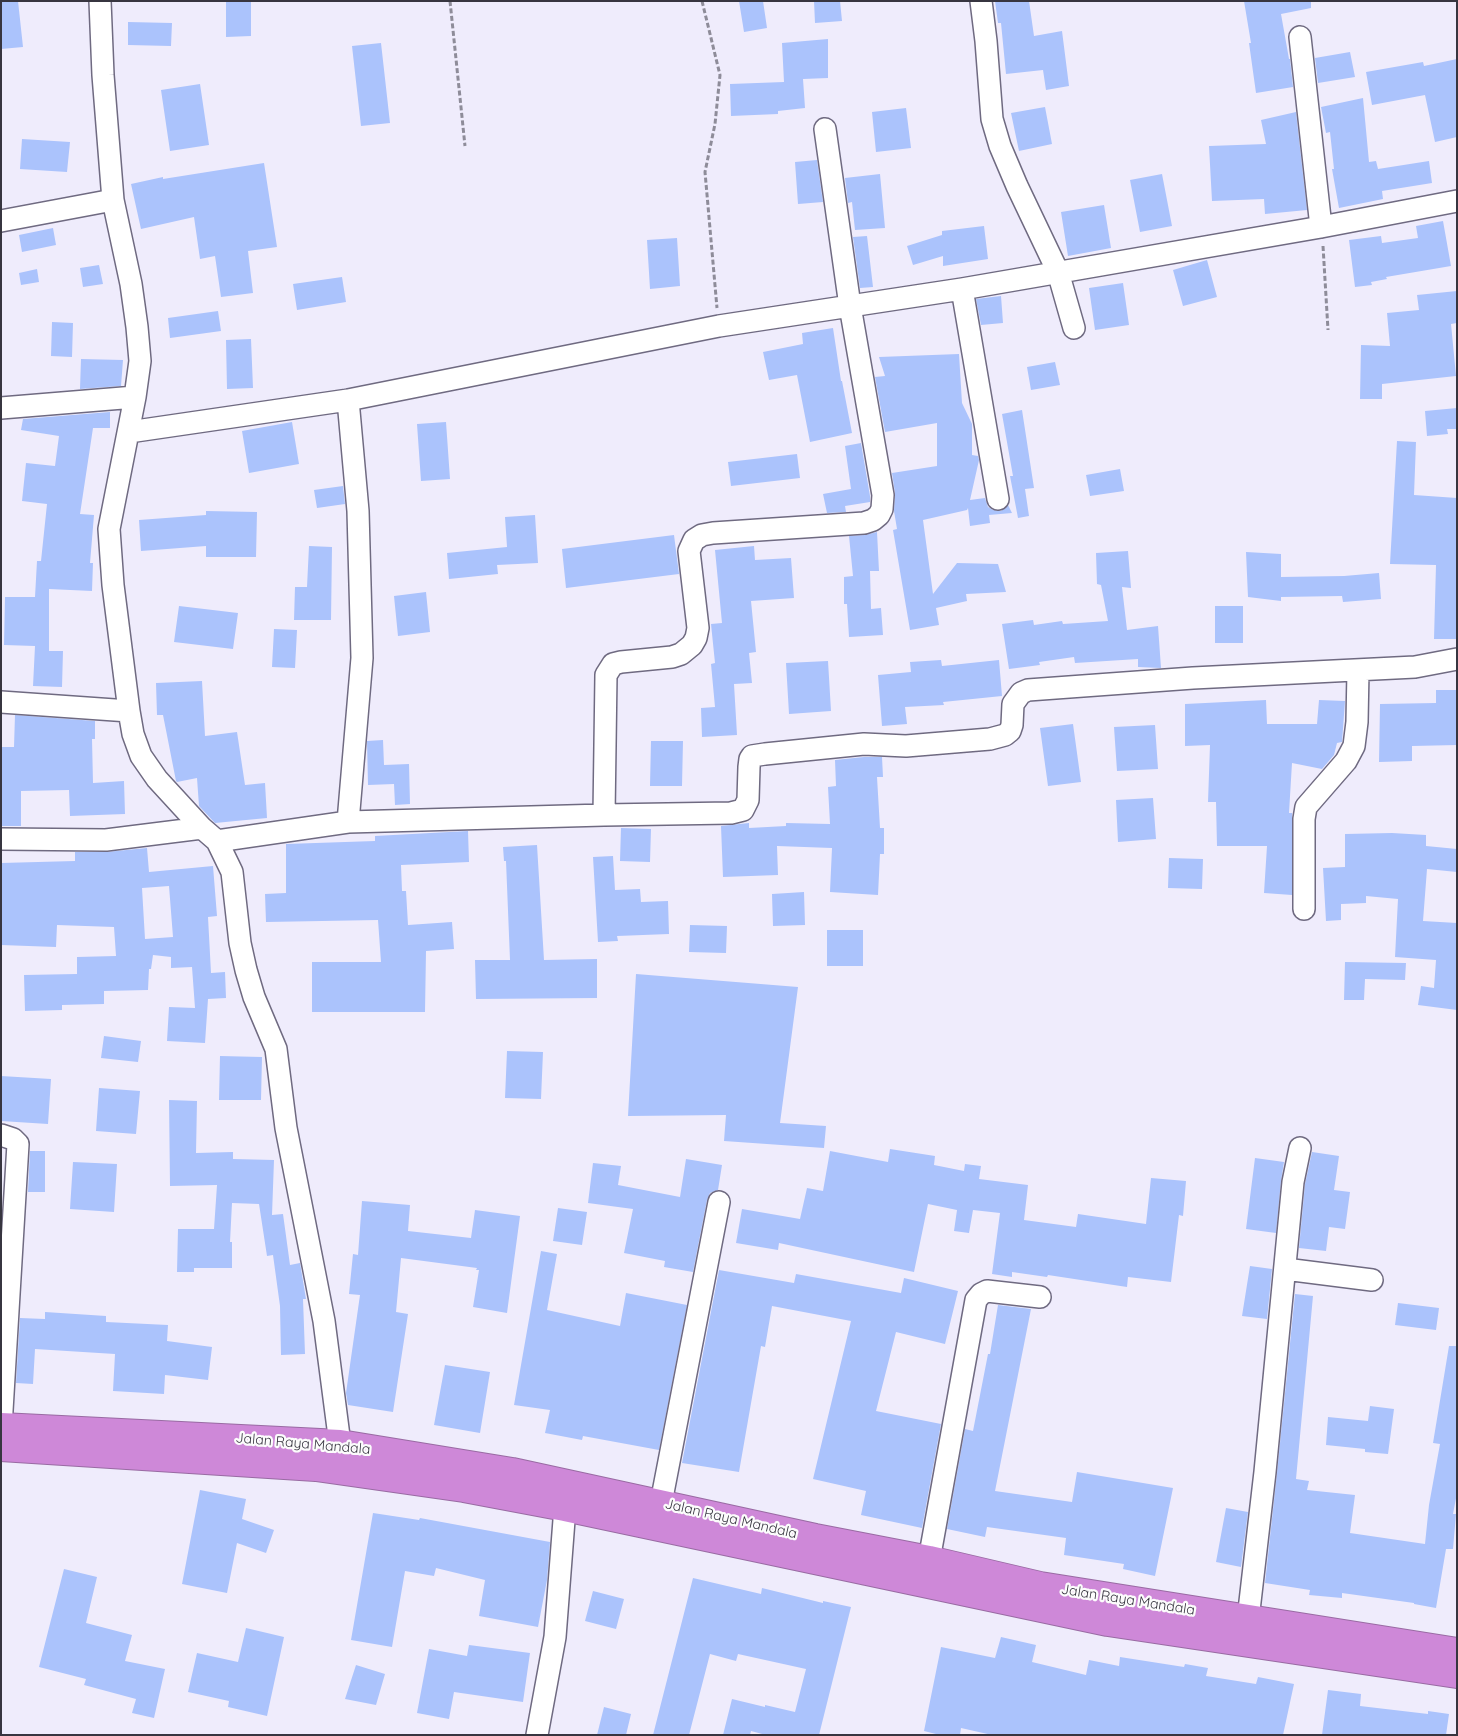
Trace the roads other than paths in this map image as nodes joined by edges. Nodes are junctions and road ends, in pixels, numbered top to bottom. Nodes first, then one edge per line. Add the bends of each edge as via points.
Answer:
1 (100, 1) edge
2 (981, 1) edge
3 (1300, 37) dead end
4 (825, 129) dead end
5 (113, 200) junction
6 (1457, 201) edge
7 (1, 222) edge
8 (1321, 227) junction
9 (1058, 272) junction
10 (962, 288) junction
11 (850, 306) junction
12 (1074, 328) dead end
13 (135, 397) junction
14 (348, 400) junction
15 (1, 408) edge
16 (128, 432) junction
17 (998, 499) dead end
18 (1457, 659) edge
19 (1358, 671) junction
20 (1, 702) edge
21 (129, 711) junction
22 (604, 815) junction
23 (348, 822) junction
24 (210, 835) junction
25 (1, 839) edge
26 (1304, 909) dead end
27 (1, 1135) edge
28 (1300, 1148) dead end
29 (719, 1202) dead end
30 (1285, 1269) junction
31 (1372, 1280) dead end
32 (1040, 1297) dead end
33 (1, 1427) edge
34 (102, 1442) junction
35 (340, 1444) junction
36 (1, 1446) edge
37 (661, 1504) junction
38 (565, 1507) junction
39 (929, 1560) junction
40 (1037, 1596) junction
41 (1248, 1619) junction
42 (1457, 1652) edge
43 (1457, 1674) edge
44 (537, 1735) edge

1 - 5 street via 102,75
2 - 9 street via 992,119 1007,162
3 - 8 street
4 - 11 street
5 - 7 street
5 - 13 street via 138,326 140,361
6 - 8 street
8 - 9 street
9 - 10 street
9 - 12 street
10 - 11 street
10 - 17 street
11 - 14 street via 719,326
11 - 22 street via 883,495 879,515 864,523 713,533 694,540 689,551 698,628 692,646 672,657 613,664 606,675
13 - 15 street
13 - 16 street
14 - 16 street
14 - 23 street via 358,511 362,658
16 - 21 street via 109,529
18 - 19 street via 1415,667
19 - 22 street via 1183,678 1028,690 1021,693 1013,704 1012,725 1005,735 906,746 864,744 757,755 750,759 748,800 739,812
19 - 26 street via 1358,722 1354,746 1346,761 1306,807
20 - 21 street
21 - 24 street via 141,756 157,780
22 - 23 street
23 - 24 street
24 - 25 street via 106,840
24 - 35 street via 232,872 246,970 276,1049 286,1128 324,1321
27 - 33 street via 14,1139 18,1144
28 - 30 street via 1293,1182
29 - 37 street
30 - 31 street
30 - 41 street
32 - 39 street via 987,1291 976,1300
33 - 34 highway, Jalan Raya Mandala
34 - 35 highway, Jalan Raya Mandala
34 - 36 highway, Jalan Raya Mandala
34 - 38 highway, Jalan Raya Mandala via 316,1467 464,1488
35 - 37 highway, Jalan Raya Mandala via 512,1472
37 - 39 highway, Jalan Raya Mandala
38 - 40 highway, Jalan Raya Mandala
38 - 44 street via 555,1637
39 - 40 highway, Jalan Raya Mandala
40 - 41 highway, Jalan Raya Mandala
40 - 43 highway, Jalan Raya Mandala via 1108,1622
41 - 42 highway, Jalan Raya Mandala

